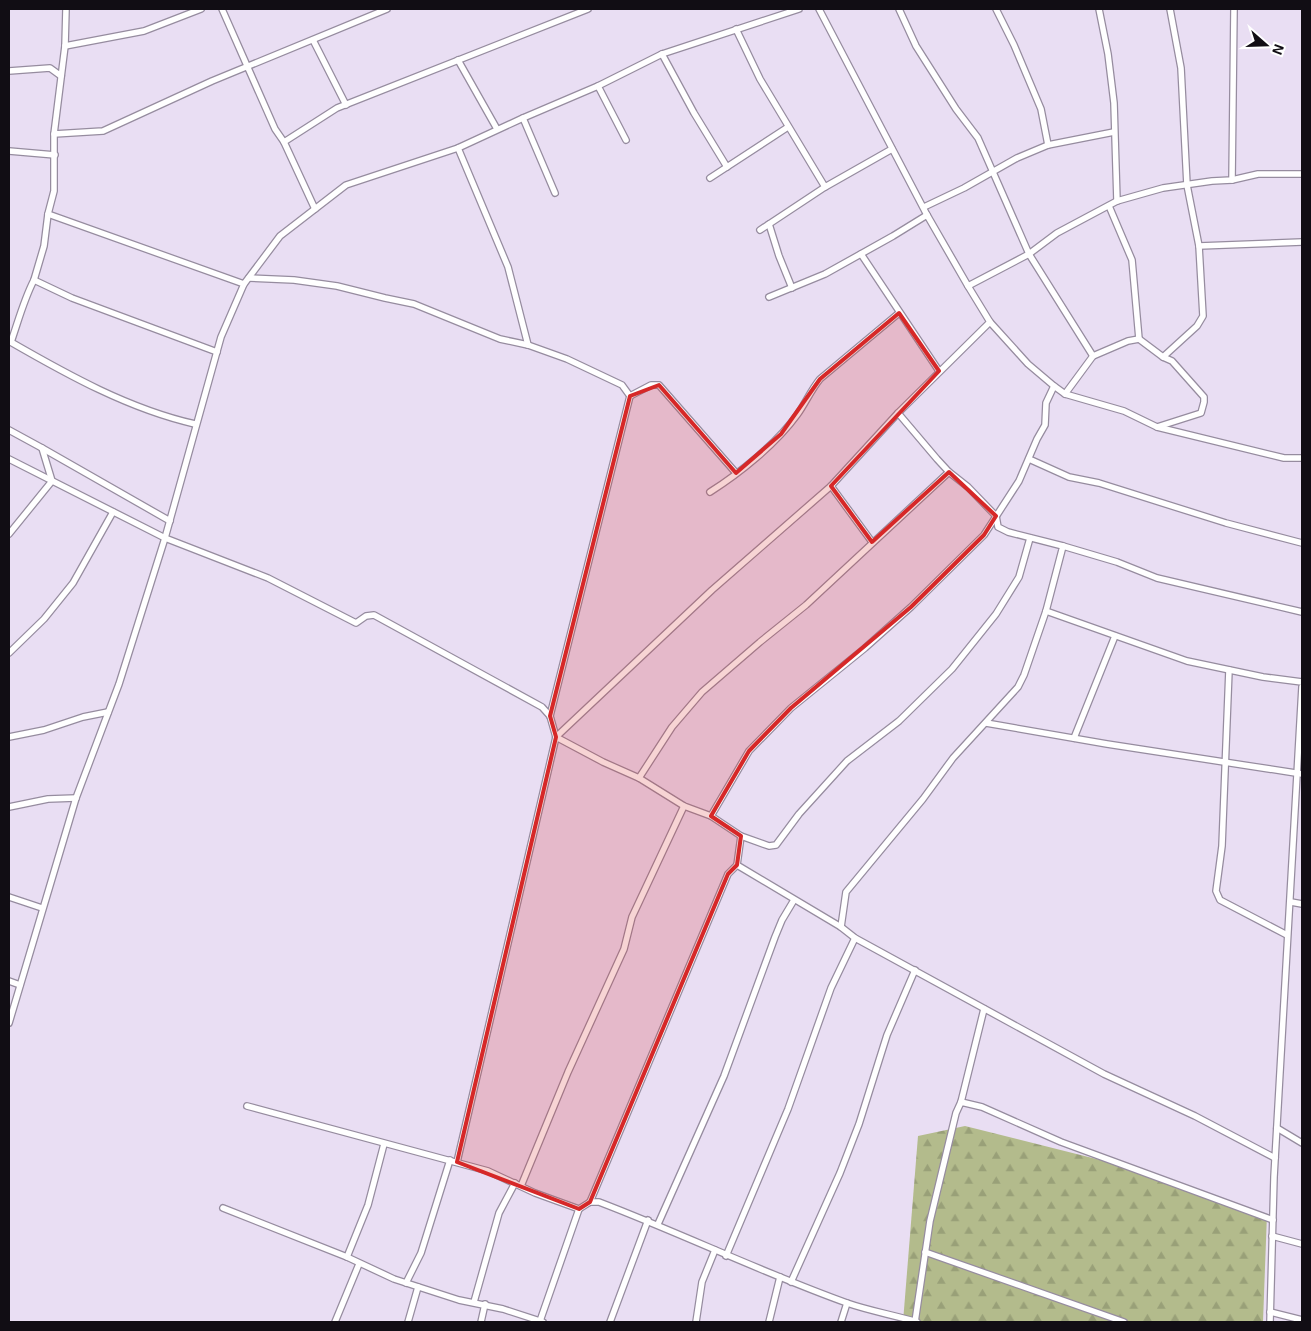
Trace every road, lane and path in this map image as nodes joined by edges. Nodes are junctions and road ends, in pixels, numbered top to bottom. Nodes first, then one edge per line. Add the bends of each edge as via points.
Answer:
1 (66, 9) edge
2 (201, 9) edge
3 (222, 9) edge
4 (388, 9) edge
5 (588, 9) edge
6 (799, 9) edge
7 (819, 9) edge
8 (899, 9) edge
9 (996, 9) edge
10 (1099, 9) edge
11 (1170, 9) edge
12 (1234, 9) edge
13 (736, 29) junction
14 (313, 40) junction
15 (65, 46) junction
16 (662, 54) junction
17 (458, 60) junction
18 (248, 66) junction
19 (9, 71) edge
20 (61, 76) junction
21 (598, 86) junction
22 (346, 105) junction
23 (523, 118) junction
24 (788, 127) junction
25 (497, 129) junction
26 (1114, 132) junction
27 (54, 134) junction
28 (626, 140) dead end
29 (284, 142) junction
30 (1048, 145) junction
31 (458, 148) junction
32 (892, 149) junction
33 (9, 151) edge
34 (55, 155) junction
35 (727, 166) junction
36 (992, 172) junction
37 (1302, 174) edge
38 (710, 178) dead end
39 (1232, 180) junction
40 (1187, 184) junction
41 (825, 187) junction
42 (555, 193) dead end
43 (1117, 201) junction
44 (1109, 206) junction
45 (924, 208) junction
46 (315, 209) junction
47 (48, 214) junction
48 (927, 215) junction
49 (769, 224) junction
50 (760, 230) dead end
51 (1302, 242) edge
52 (1199, 246) junction
53 (861, 254) junction
54 (1029, 254) junction
55 (249, 278) junction
56 (34, 280) junction
57 (244, 284) junction
58 (968, 286) junction
59 (792, 288) junction
60 (769, 297) dead end
61 (900, 314) junction
62 (990, 322) junction
63 (1140, 338) junction
64 (10, 342) edge
65 (528, 345) junction
66 (217, 352) junction
67 (1093, 356) junction
68 (1163, 357) junction
69 (939, 371) junction
70 (1054, 386) junction
71 (1066, 394) junction
72 (630, 396) junction
73 (898, 413) junction
74 (196, 424) junction
75 (1157, 427) junction
76 (9, 430) edge
77 (42, 448) junction
78 (9, 458) edge
79 (1302, 458) edge
80 (1029, 459) junction
81 (949, 472) junction
82 (736, 473) junction
83 (52, 480) junction
84 (831, 486) junction
85 (710, 492) dead end
86 (112, 512) junction
87 (996, 516) junction
88 (170, 521) junction
89 (9, 534) edge
90 (165, 538) junction
91 (1030, 538) junction
92 (872, 542) junction
93 (1302, 543) edge
94 (1063, 546) junction
95 (1046, 610) junction
96 (1302, 612) edge
97 (1115, 636) junction
98 (9, 653) edge
99 (1229, 670) junction
100 (1302, 682) edge
101 (1302, 687) edge
102 (108, 712) junction
103 (550, 716) junction
104 (986, 723) junction
105 (9, 737) edge
106 (556, 737) junction
107 (1074, 738) junction
108 (1224, 762) junction
109 (1300, 774) edge
110 (639, 778) junction
111 (76, 798) junction
112 (684, 806) junction
113 (9, 808) edge
114 (711, 816) junction
115 (742, 836) junction
116 (737, 864) junction
117 (9, 898) edge
118 (794, 900) junction
119 (1291, 902) junction
120 (1302, 904) edge
121 (42, 908) junction
122 (841, 927) junction
123 (1287, 934) junction
124 (855, 938) junction
125 (915, 970) junction
126 (9, 981) edge
127 (20, 985) junction
128 (984, 1009) junction
129 (9, 1023) edge
130 (961, 1102) junction
131 (247, 1106) dead end
132 (1277, 1128) junction
133 (1302, 1143) edge
134 (384, 1144) junction
135 (1275, 1158) junction
136 (453, 1161) junction
137 (518, 1184) junction
138 (590, 1202) junction
139 (223, 1208) dead end
140 (579, 1209) junction
141 (648, 1220) junction
142 (1273, 1220) junction
143 (658, 1224) junction
144 (1272, 1236) junction
145 (1302, 1244) edge
146 (715, 1250) junction
147 (925, 1252) junction
148 (726, 1256) junction
149 (347, 1257) junction
150 (359, 1264) junction
151 (780, 1278) junction
152 (791, 1282) junction
153 (406, 1283) junction
154 (418, 1287) junction
155 (474, 1302) junction
156 (847, 1303) junction
157 (484, 1304) junction
158 (1270, 1312) junction
159 (1302, 1320) edge
160 (335, 1322) edge
161 (408, 1322) edge
162 (481, 1322) edge
163 (542, 1322) edge
164 (610, 1322) edge
165 (696, 1322) edge
166 (769, 1322) edge
167 (841, 1322) edge
168 (916, 1322) edge
169 (1124, 1322) edge
170 (1270, 1322) edge

1 - 15 street
2 - 15 street via 144,31
3 - 18 street
4 - 14 street
5 - 17 street
6 - 13 street
7 - 32 street
8 - 36 street via 916,46 978,138
9 - 30 street via 1041,109
10 - 26 street via 1114,103
11 - 40 street via 1181,68
12 - 39 street
13 - 16 street
13 - 24 street
14 - 18 street
14 - 22 street
15 - 20 street
16 - 21 street
16 - 35 street
17 - 22 street
17 - 25 street
18 - 27 street via 103,131
18 - 29 street via 275,129
19 - 20 street via 50,68
20 - 27 street
21 - 23 street
21 - 28 street
22 - 29 street
23 - 25 street
23 - 42 street
24 - 35 street
24 - 41 street
25 - 31 street
26 - 30 street
26 - 43 street
27 - 34 street
29 - 46 street
30 - 36 street
31 - 46 street via 346,185
31 - 65 street via 508,267
32 - 41 street
32 - 45 street
33 - 34 street
34 - 47 street via 54,191
35 - 38 street
36 - 45 street
36 - 54 street
37 - 39 street via 1258,174
39 - 40 street
40 - 43 street
40 - 52 street
41 - 49 street
43 - 44 street
44 - 54 street via 1057,234
44 - 63 street via 1132,260
45 - 48 street
46 - 55 street via 280,236
47 - 56 street via 44,246
47 - 57 street
48 - 53 street
48 - 58 street
49 - 50 street
49 - 59 street
51 - 52 street
52 - 68 street via 1203,316 1197,326
53 - 59 street
53 - 61 street
54 - 58 street
54 - 67 street
55 - 57 street
55 - 65 street via 337,286 414,304 500,339
56 - 64 street
56 - 66 street via 72,298
57 - 66 street
58 - 62 street
59 - 60 street
61 - 69 street
61 - 82 street via 820,379 797,416 781,434
62 - 69 street
62 - 70 street via 1028,364
63 - 67 street
63 - 68 street
64 - 74 street via 117,399
65 - 72 street via 622,385
66 - 74 street
67 - 71 street
68 - 75 street via 1172,361 1204,399 1201,413
69 - 73 street
70 - 71 street
70 - 80 street via 1046,403 1044,426
71 - 75 street via 1124,411
72 - 82 street via 651,385 659,385
72 - 103 street
73 - 81 street
73 - 84 street
74 - 88 street
75 - 79 street via 1284,458
76 - 77 street
77 - 83 street
77 - 88 street
78 - 83 street
80 - 87 street
80 - 93 street via 1068,477
81 - 87 street
81 - 92 street
82 - 85 street
83 - 86 street
83 - 89 street
84 - 92 street
84 - 106 street via 712,590
86 - 90 street
86 - 98 street via 72,583 44,618
87 - 91 street via 998,527
87 - 114 street via 984,535 918,600 791,708 749,750
88 - 90 street
90 - 102 street
90 - 103 street via 268,578 356,623 374,615 542,707
91 - 94 street
91 - 115 street via 1019,577 996,614 952,669 899,720 847,760 776,845 768,846
92 - 110 street via 806,606 702,692 672,727
94 - 95 street
94 - 96 street via 1157,578
95 - 97 street
95 - 104 street via 1018,687
97 - 99 street via 1187,661
97 - 107 street
99 - 100 street
99 - 108 street
101 - 109 street
102 - 105 street
102 - 111 street
103 - 106 street
104 - 107 street
104 - 122 street via 953,758 846,892
106 - 110 street
106 - 136 street
107 - 108 street
108 - 109 street
108 - 123 street via 1222,846 1216,891 1220,900
109 - 119 street
110 - 112 street
111 - 113 street via 48,799
111 - 121 street
112 - 114 street
112 - 137 street via 632,917 624,949
114 - 115 street
115 - 116 street
116 - 118 street
116 - 138 street via 728,874
117 - 121 street
118 - 122 street
118 - 143 street via 775,937 724,1076
119 - 120 street
119 - 123 street
121 - 127 street
122 - 124 street
123 - 132 street
124 - 125 street
124 - 148 street via 832,988 788,1110
125 - 128 street
125 - 152 street via 887,1035 840,1173
126 - 127 street
127 - 129 street
128 - 130 street
128 - 135 street via 1104,1074
130 - 142 street
130 - 147 street
131 - 134 street
132 - 133 street
132 - 135 street
134 - 136 street
134 - 149 street via 368,1205
135 - 142 street
136 - 137 street
136 - 153 street via 421,1253
137 - 140 street
137 - 155 street via 499,1213
138 - 140 street
138 - 141 street via 600,1202
139 - 149 street
140 - 163 street
141 - 143 street
141 - 164 street
142 - 144 street
143 - 146 street
144 - 145 street
144 - 158 street
146 - 148 street
146 - 165 street via 702,1282
147 - 168 street
147 - 169 street
148 - 151 street
149 - 150 street
150 - 153 street
150 - 160 street
151 - 152 street
151 - 166 street
152 - 156 street
153 - 154 street
154 - 155 street
154 - 161 street
155 - 157 street
156 - 167 street
156 - 168 street
157 - 162 street
157 - 163 street
158 - 159 street
158 - 170 street

